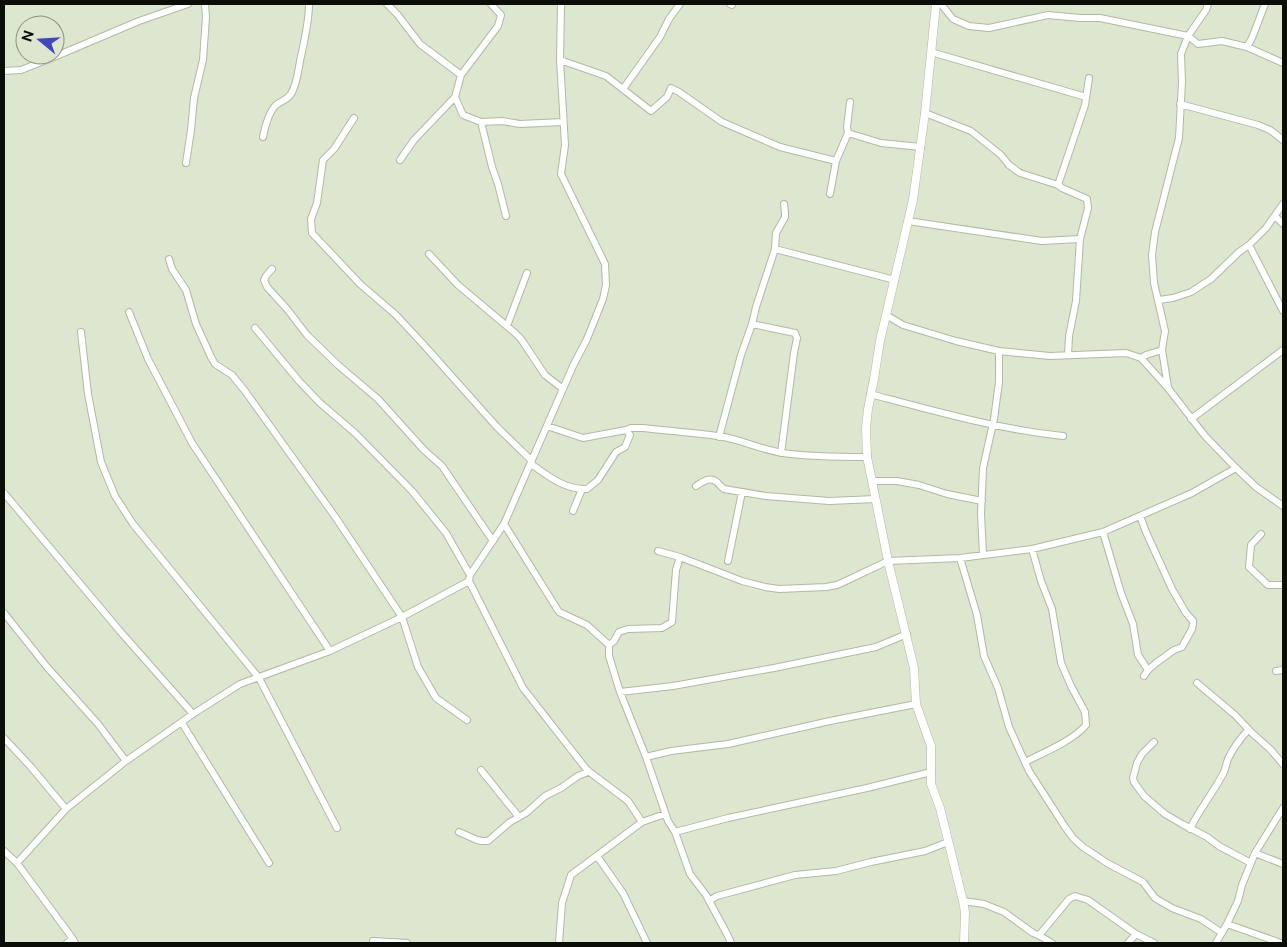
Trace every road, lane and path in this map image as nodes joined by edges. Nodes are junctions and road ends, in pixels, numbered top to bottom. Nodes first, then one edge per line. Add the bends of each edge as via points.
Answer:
1 (188, 4) edge
2 (204, 4) edge
3 (309, 4) edge
4 (387, 4) edge
5 (491, 4) edge
6 (561, 4) edge
7 (680, 4) edge
8 (936, 4) edge
9 (941, 4) edge
10 (1208, 4) edge
11 (1265, 4) edge
12 (1188, 36) junction
13 (1247, 47) junction
14 (931, 52) junction
15 (560, 60) junction
16 (1283, 63) edge
17 (4, 71) edge
18 (461, 75) junction
19 (1089, 78) dead end
20 (623, 89) junction
21 (455, 97) junction
22 (1086, 97) junction
23 (850, 102) dead end
24 (1180, 104) junction
25 (925, 113) junction
26 (354, 118) dead end
27 (481, 122) junction
28 (563, 122) junction
29 (848, 133) junction
30 (263, 137) dead end
31 (1283, 140) edge
32 (921, 147) junction
33 (400, 160) dead end
34 (836, 161) junction
35 (186, 163) dead end
36 (1058, 186) junction
37 (830, 194) dead end
38 (784, 204) dead end
39 (1283, 204) edge
40 (506, 216) dead end
41 (1275, 216) junction
42 (908, 221) junction
43 (1283, 224) edge
44 (1080, 239) junction
45 (1249, 245) junction
46 (775, 249) junction
47 (429, 254) dead end
48 (169, 259) dead end
49 (272, 269) dead end
50 (527, 273) dead end
51 (894, 280) junction
52 (1159, 300) junction
53 (1283, 311) edge
54 (129, 312) dead end
55 (886, 315) junction
56 (752, 324) junction
57 (507, 326) junction
58 (255, 328) dead end
59 (81, 332) dead end
60 (1162, 350) junction
61 (1283, 350) edge
62 (999, 351) junction
63 (1068, 355) junction
64 (1141, 358) junction
65 (1168, 388) junction
66 (563, 389) junction
67 (870, 394) junction
68 (1191, 419) junction
69 (547, 426) junction
70 (992, 426) junction
71 (626, 430) junction
72 (1063, 436) dead end
73 (719, 437) junction
74 (781, 453) junction
75 (868, 457) junction
76 (531, 462) junction
77 (1236, 468) junction
78 (872, 481) junction
79 (696, 486) dead end
80 (582, 489) junction
81 (4, 492) edge
82 (742, 492) junction
83 (876, 499) junction
84 (982, 501) junction
85 (1283, 506) edge
86 (574, 511) dead end
87 (1140, 516) junction
88 (504, 524) junction
89 (1103, 532) junction
90 (1261, 534) dead end
91 (493, 541) junction
92 (1032, 549) junction
93 (658, 551) dead end
94 (983, 555) junction
95 (680, 557) junction
96 (960, 558) junction
97 (728, 561) dead end
98 (888, 561) junction
99 (470, 578) junction
100 (1283, 585) edge
101 (4, 613) edge
102 (402, 617) junction
103 (907, 634) junction
104 (609, 645) junction
105 (330, 651) junction
106 (1148, 670) junction
107 (1144, 676) dead end
108 (259, 678) junction
109 (1197, 684) dead end
110 (620, 692) junction
111 (916, 704) junction
112 (193, 714) junction
113 (468, 720) dead end
114 (182, 723) junction
115 (1248, 730) junction
116 (4, 738) edge
117 (1154, 742) dead end
118 (646, 757) junction
119 (126, 761) junction
120 (1025, 762) junction
121 (1283, 764) edge
122 (481, 770) dead end
123 (588, 772) junction
124 (931, 772) junction
125 (1283, 808) edge
126 (66, 809) junction
127 (665, 814) junction
128 (519, 816) junction
129 (642, 822) junction
130 (337, 828) dead end
131 (1190, 829) junction
132 (459, 832) dead end
133 (675, 832) junction
134 (948, 842) junction
135 (4, 851) edge
136 (1254, 853) junction
137 (597, 856) junction
138 (17, 863) junction
139 (1251, 863) junction
140 (270, 864) dead end
141 (1283, 864) edge
142 (709, 901) junction
143 (963, 902) junction
144 (1227, 924) junction
145 (1222, 933) junction
146 (1136, 934) junction
147 (1038, 935) junction
148 (74, 941) edge
149 (373, 941) dead end
150 (67, 943) edge
151 (407, 943) edge
152 (560, 943) edge
153 (647, 943) edge
154 (731, 943) edge
155 (964, 943) edge
156 (1052, 943) edge
157 (1128, 943) edge
158 (1154, 943) edge
159 (1216, 943) edge
160 (1281, 943) edge

1 - 17 street via 21,70
2 - 35 street via 202,60
3 - 30 street via 294,88 274,107
4 - 18 street via 420,44
5 - 18 street via 501,16 498,26
6 - 15 street
7 - 20 street
8 - 14 street
9 - 12 street via 953,20 970,26 989,28 1048,15 1100,18
10 - 12 street
11 - 13 street
12 - 13 street via 1198,44 1222,41
12 - 24 street via 1181,54
13 - 16 street
14 - 22 street
14 - 25 street
15 - 20 street via 606,76
15 - 28 street
18 - 21 street
19 - 22 street
20 - 34 street via 651,111 667,98 671,88 722,122 780,147
21 - 27 street via 463,115
21 - 33 street via 414,140
22 - 36 street
23 - 29 street
24 - 31 street via 1270,130
24 - 52 street via 1178,146 1152,255
25 - 32 street
25 - 36 street via 971,131 1020,173
26 - 76 street via 323,160 317,203 311,219 312,234 360,284 396,315
27 - 28 street
27 - 40 street
28 - 66 street via 565,145 561,174 600,252 606,276 603,299
29 - 32 street via 881,143
29 - 34 street
32 - 42 street
34 - 37 street
36 - 44 street via 1087,199 1088,208
38 - 46 street via 784,217 776,233
39 - 41 street
41 - 43 street
41 - 45 street
42 - 44 street via 1042,241
42 - 51 street
44 - 63 street
45 - 52 street via 1191,292
45 - 53 street
46 - 51 street
46 - 56 street
47 - 57 street via 458,285
48 - 102 street via 186,290 210,358 232,375 245,391
49 - 91 street via 264,280 267,287 307,335 378,399 442,466
50 - 57 street
51 - 55 street
52 - 60 street via 1165,331
54 - 105 street via 148,360 192,443
55 - 62 street via 903,326
55 - 67 street
56 - 73 street
56 - 74 street via 794,333 797,338
57 - 66 street via 521,339 545,375
58 - 99 street via 320,403 355,433 412,492 446,533
59 - 108 street via 88,394 101,462 115,496 133,524
60 - 64 street
60 - 65 street
61 - 68 street
62 - 63 street
62 - 70 street via 999,382
63 - 64 street via 1126,353
64 - 65 street
65 - 68 street
66 - 69 street
67 - 70 street
67 - 75 street via 866,428
68 - 77 street
69 - 71 street via 583,438
69 - 76 street
70 - 72 street
70 - 84 street via 983,468
71 - 73 street via 643,428
71 - 80 street via 630,435 625,446 616,452 592,485
73 - 74 street
74 - 75 street
75 - 78 street
76 - 80 street via 555,481
76 - 88 street
77 - 85 street
77 - 87 street via 1192,493
78 - 83 street
78 - 84 street via 897,481
79 - 82 street via 709,479 724,489
80 - 86 street
81 - 112 street
82 - 83 street via 828,501
82 - 97 street
83 - 98 street
84 - 94 street
87 - 89 street
87 - 106 street via 1169,582 1193,621 1192,630 1182,647
88 - 91 street
88 - 104 street via 559,612 587,625
89 - 92 street
89 - 106 street via 1133,624 1138,655
90 - 100 street via 1251,546 1249,567 1268,585
91 - 99 street
92 - 94 street
92 - 120 street via 1052,610 1061,663 1085,712 1086,725 1059,745
93 - 95 street
94 - 96 street
95 - 98 street via 756,585 779,589 837,585
95 - 104 street via 672,622 662,628 619,632
96 - 98 street
96 - 120 street via 977,615 984,656 998,688 1009,728
98 - 103 street
99 - 102 street
99 - 123 street via 524,688
101 - 119 street
102 - 105 street
102 - 113 street via 418,667 436,698
103 - 110 street via 876,647 774,668
103 - 111 street via 914,668
104 - 110 street
105 - 108 street
106 - 107 street
108 - 112 street via 240,684
108 - 130 street
109 - 115 street via 1223,704
110 - 118 street
111 - 118 street via 728,744
111 - 124 street via 931,746
112 - 114 street
114 - 119 street
114 - 140 street
115 - 121 street
115 - 131 street
116 - 126 street
117 - 131 street via 1137,763 1134,782 1150,802
118 - 127 street
119 - 126 street
120 - 145 street via 1065,827 1083,847 1143,882 1155,898 1201,919
122 - 128 street
123 - 128 street via 545,796
123 - 129 street via 628,801
124 - 133 street
124 - 134 street via 931,784
125 - 136 street
126 - 138 street
127 - 129 street
127 - 133 street
128 - 132 street via 488,841
129 - 137 street
131 - 139 street
133 - 142 street via 690,874
134 - 142 street via 925,851 844,870 795,875
134 - 143 street
135 - 138 street
136 - 139 street
136 - 141 street
137 - 152 street via 571,875 562,904
137 - 153 street via 623,893
138 - 148 street
139 - 144 street
142 - 154 street
143 - 147 street via 984,904 1004,912
143 - 155 street
144 - 145 street
144 - 160 street
145 - 159 street
146 - 147 street via 1088,900 1075,896
146 - 157 street
146 - 158 street
147 - 156 street
148 - 150 street
149 - 151 street

